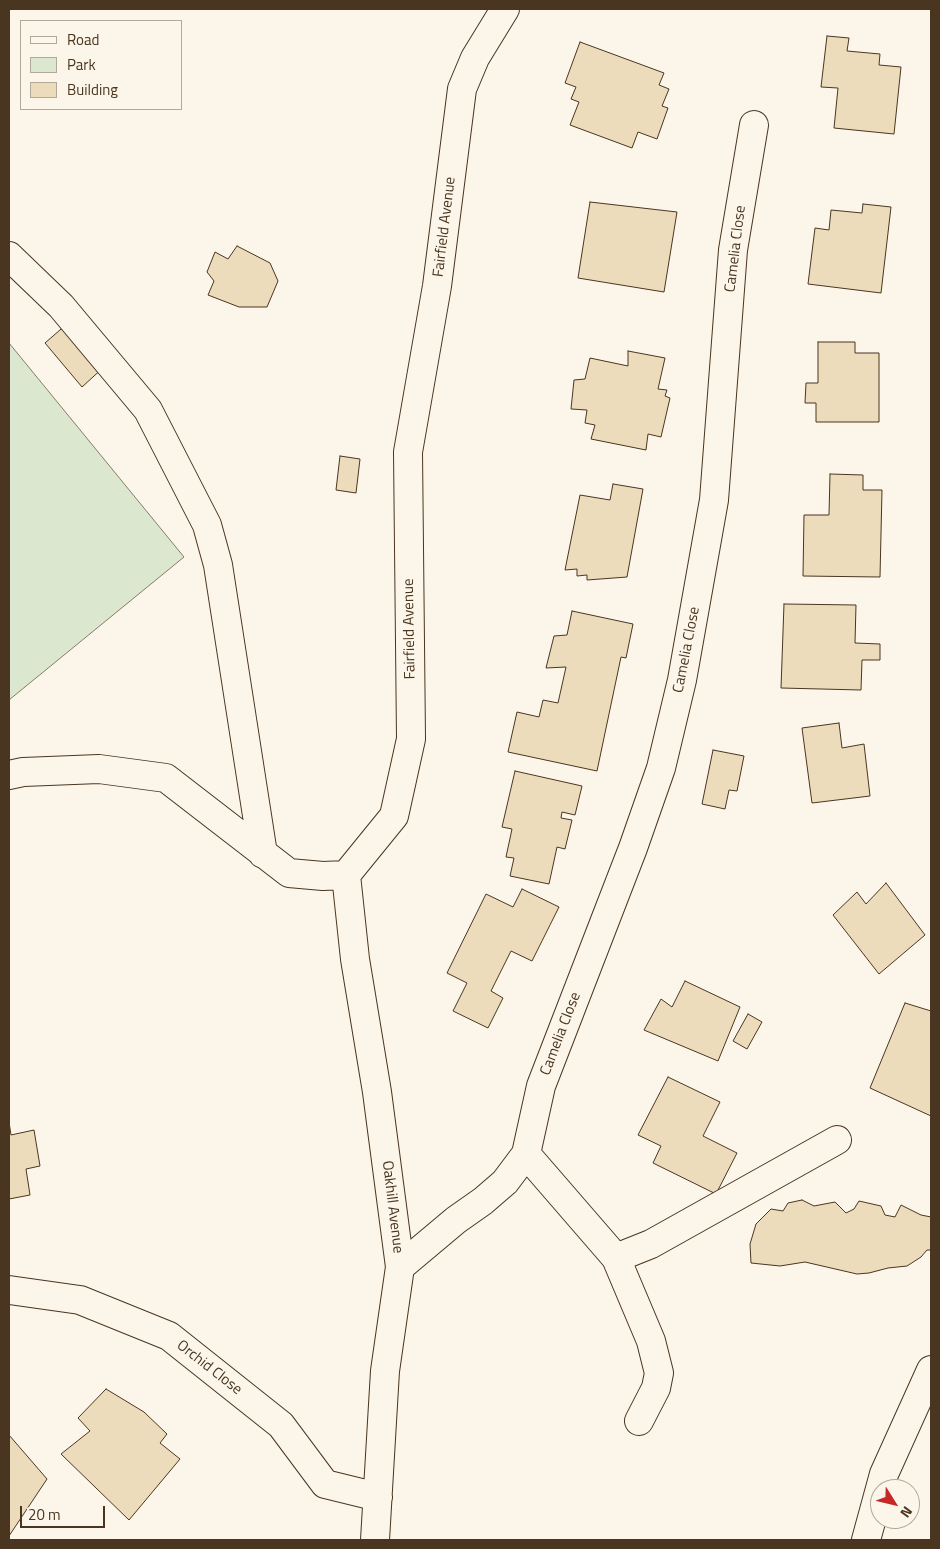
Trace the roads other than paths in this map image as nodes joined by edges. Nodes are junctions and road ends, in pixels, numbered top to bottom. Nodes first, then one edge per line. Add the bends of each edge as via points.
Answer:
1 (505, 9) edge
2 (754, 125) dead end
3 (9, 256) edge
4 (9, 775) edge
5 (263, 854) junction
6 (346, 874) junction
7 (837, 1140) dead end
8 (526, 1154) junction
9 (616, 1258) junction
10 (400, 1267) junction
11 (9, 1290) edge
12 (931, 1370) edge
13 (639, 1421) dead end
14 (378, 1496) junction
15 (375, 1540) edge
16 (866, 1540) edge

1 - 6 street, Fairfield Avenue via 475,58 462,89 437,286 408,452 411,739 394,816
2 - 8 street, Camelia Close via 733,250 714,500 682,680 661,768 541,1086
3 - 5 street via 61,306 148,410 206,526 218,565
4 - 5 street via 99,769 166,778
5 - 6 street via 289,873
6 - 10 street, Oakhill Avenue via 355,959 377,1092
7 - 9 street via 651,1244
8 - 9 street
8 - 10 street, Camelia Close via 505,1182
9 - 13 street via 651,1341 659,1373 656,1388
10 - 14 street, Oakhill Avenue via 385,1371
11 - 14 street, Orchid Close via 80,1300 169,1336 281,1425 326,1484
12 - 16 street via 884,1474
14 - 15 street, Oakhill Avenue

